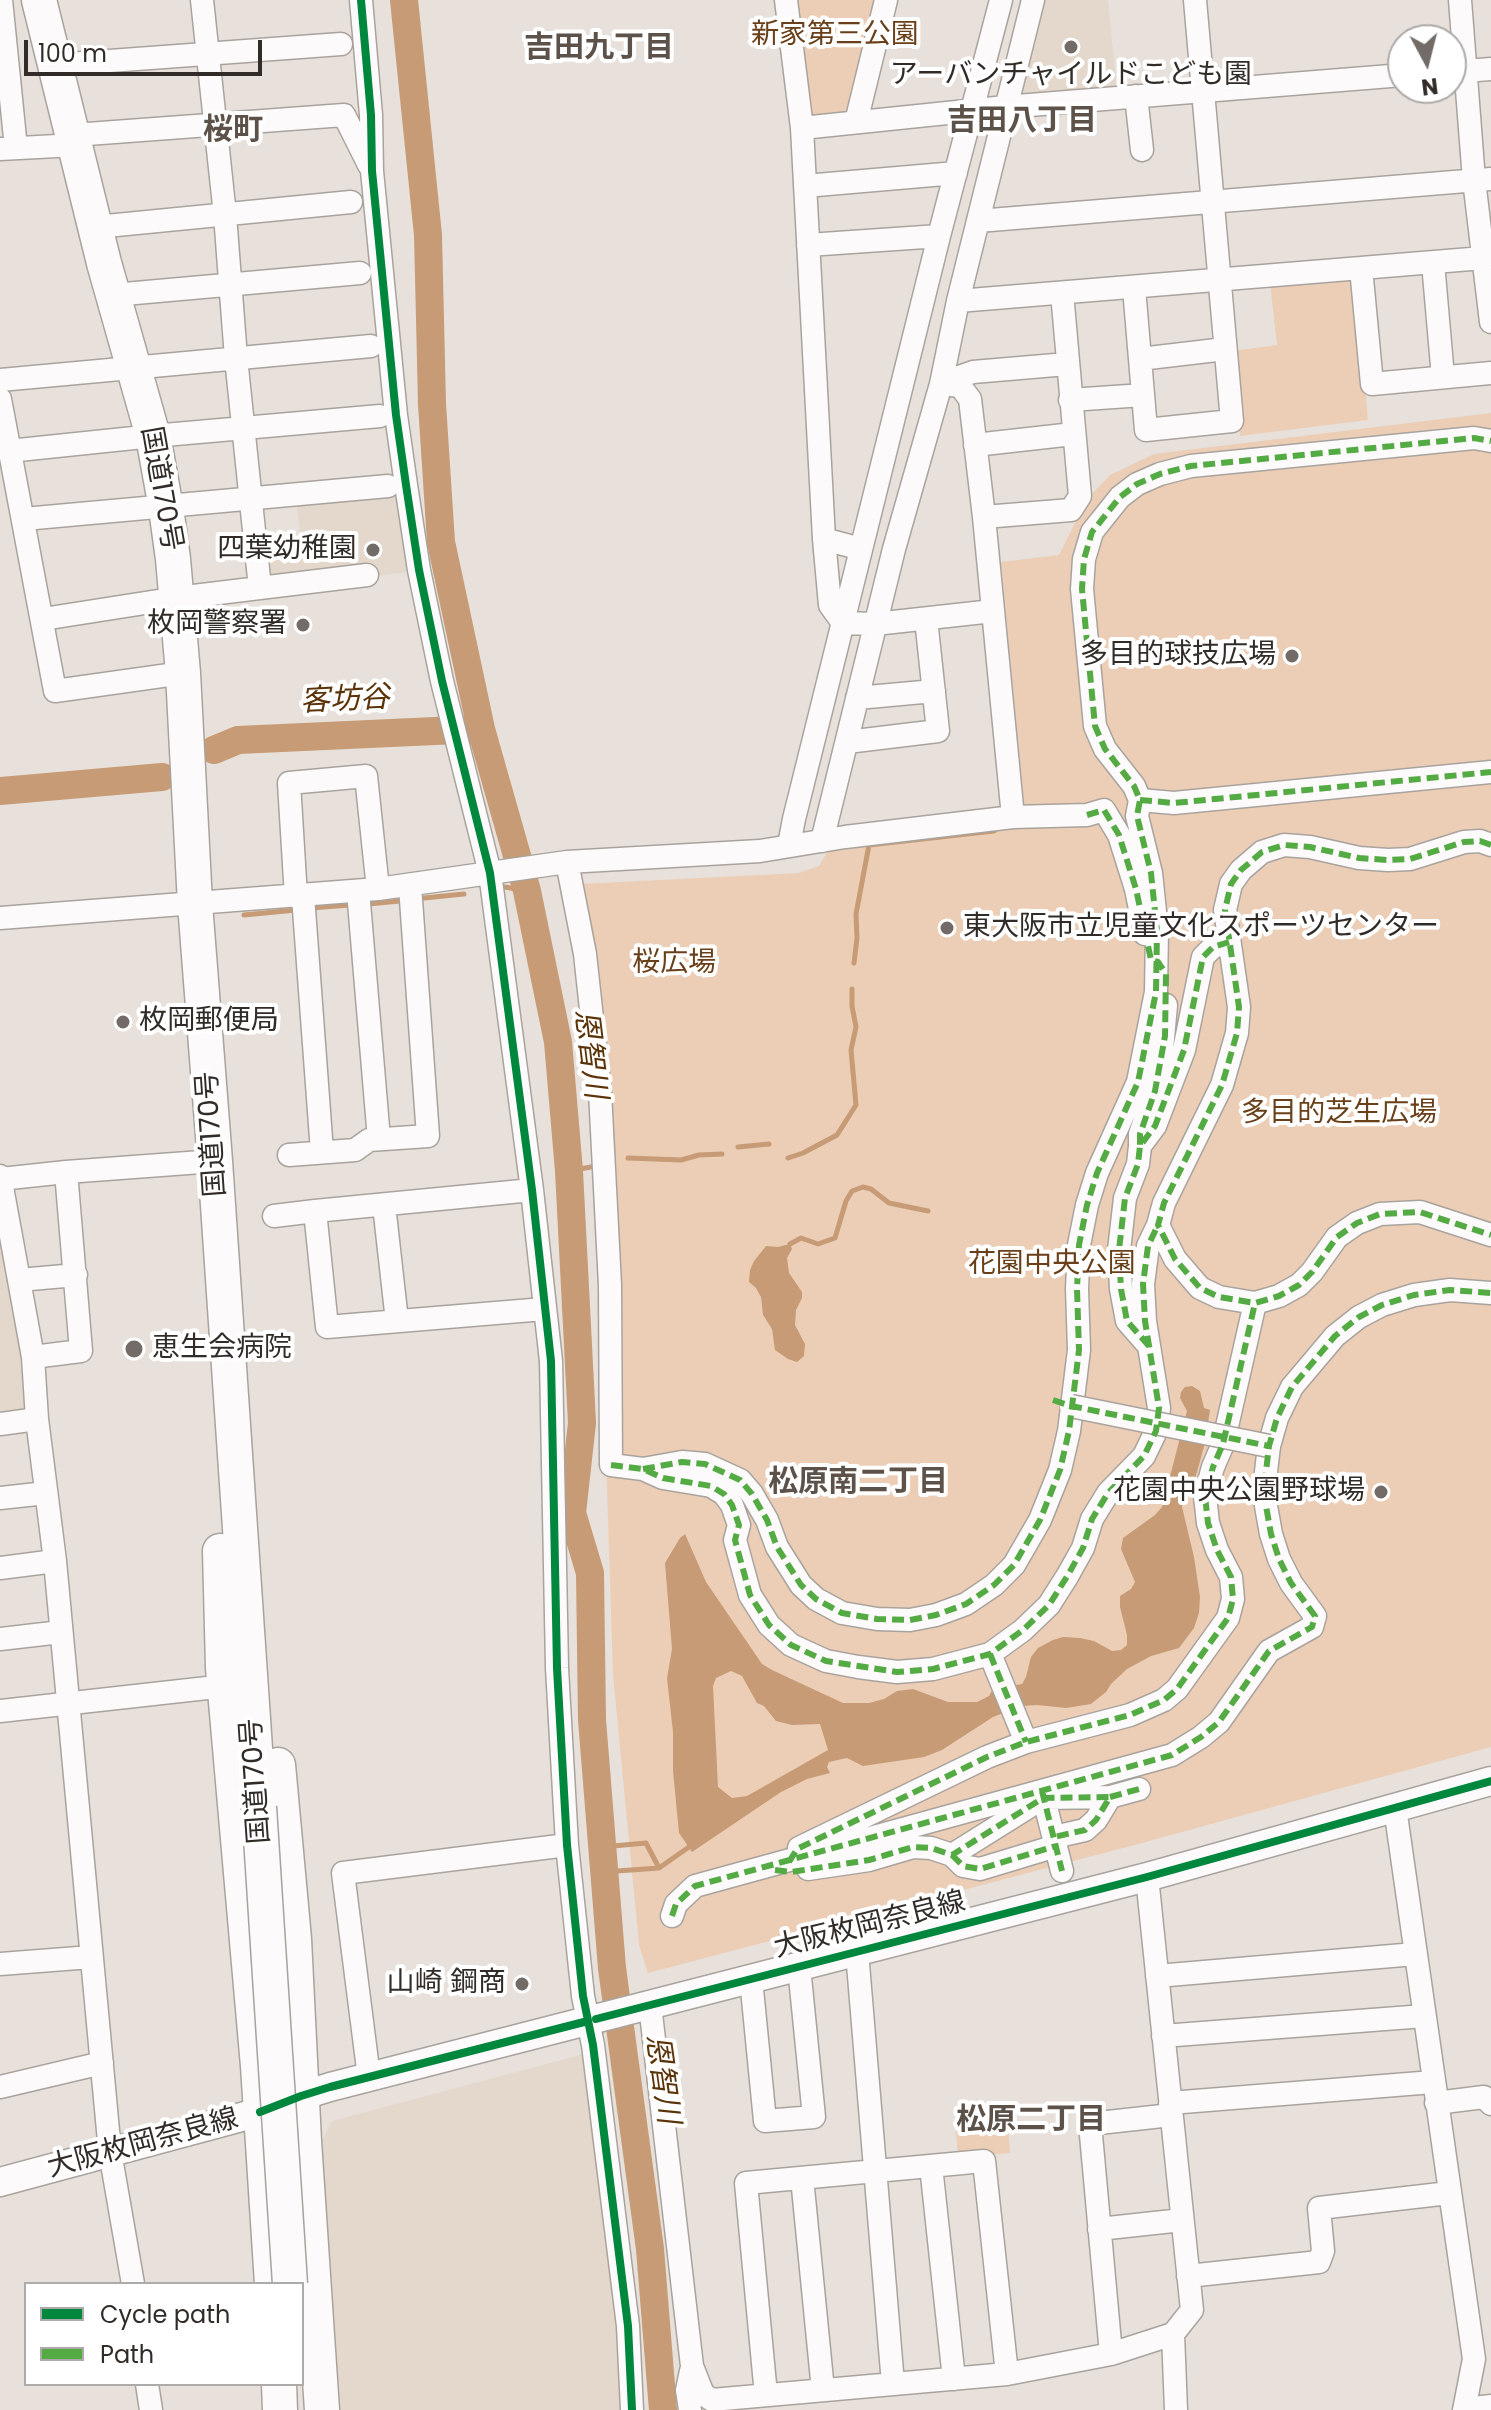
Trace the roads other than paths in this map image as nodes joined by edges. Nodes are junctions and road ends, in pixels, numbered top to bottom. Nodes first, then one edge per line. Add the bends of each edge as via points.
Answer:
1 (1, 0) edge
2 (39, 0) edge
3 (202, 0) edge
4 (361, 0) edge
5 (786, 0) edge
6 (886, 0) edge
7 (1001, 0) edge
8 (1033, 0) edge
9 (1195, 0) edge
10 (1460, 0) edge
11 (1459, 24) edge
12 (341, 44) dead end
13 (208, 53) junction
14 (55, 65) junction
15 (1491, 69) edge
16 (1467, 70) edge
17 (1387, 76) edge
18 (1203, 90) junction
19 (1136, 96) junction
20 (1465, 104) edge
21 (1005, 107) junction
22 (972, 111) junction
23 (856, 122) junction
24 (215, 123) junction
25 (802, 128) junction
26 (75, 140) junction
27 (8, 149) edge
28 (1142, 150) dead end
29 (372, 171) junction
30 (956, 173) junction
31 (1482, 179) edge
32 (805, 186) junction
33 (1212, 201) junction
34 (351, 202) dead end
35 (225, 215) junction
36 (978, 221) junction
37 (96, 227) junction
38 (939, 236) junction
39 (808, 245) junction
40 (1483, 258) junction
41 (1433, 263) junction
42 (1361, 268) junction
43 (360, 273) dead end
44 (1219, 280) junction
45 (231, 284) junction
46 (1134, 288) junction
47 (1062, 293) junction
48 (113, 295) junction
49 (958, 301) junction
50 (1491, 322) edge
51 (371, 346) dead end
52 (1225, 349) junction
53 (236, 358) junction
54 (1140, 359) junction
55 (1067, 364) junction
56 (134, 367) junction
57 (1491, 373) edge
58 (1443, 377) junction
59 (0, 380) edge
60 (941, 384) junction
61 (1143, 395) junction
62 (0, 399) edge
63 (1070, 400) junction
64 (380, 416) dead end
65 (245, 429) junction
66 (1073, 434) junction
67 (153, 436) junction
68 (1491, 441) edge
69 (975, 445) junction
70 (9, 451) junction
71 (388, 486) dead end
72 (251, 500) junction
73 (166, 508) junction
74 (984, 517) junction
75 (24, 519) junction
76 (824, 539) junction
77 (861, 549) junction
78 (367, 575) dead end
79 (260, 588) junction
80 (177, 598) junction
81 (993, 611) junction
82 (43, 619) junction
83 (926, 619) junction
84 (843, 623) junction
85 (875, 624) junction
86 (183, 673) junction
87 (934, 691) junction
88 (857, 698) junction
89 (847, 742) junction
90 (1491, 772) edge
91 (1140, 800) junction
92 (1013, 817) junction
93 (822, 841) junction
94 (789, 845) junction
95 (1491, 845) edge
96 (562, 863) junction
97 (494, 873) junction
98 (410, 886) junction
99 (368, 890) junction
100 (299, 897) junction
101 (195, 904) junction
102 (0, 918) edge
103 (1229, 942) junction
104 (1158, 962) junction
105 (379, 1139) junction
106 (1140, 1146) junction
107 (322, 1152) junction
108 (289, 1155) dead end
109 (215, 1161) junction
110 (66, 1172) junction
111 (0, 1177) edge
112 (532, 1190) junction
113 (384, 1205) junction
114 (315, 1211) junction
115 (274, 1216) dead end
116 (1158, 1225) junction
117 (1491, 1235) edge
118 (76, 1275) junction
119 (19, 1280) junction
120 (1491, 1293) edge
121 (1255, 1303) junction
122 (544, 1309) junction
123 (397, 1321) junction
124 (1149, 1346) junction
125 (33, 1357) junction
126 (1062, 1403) junction
127 (37, 1419) junction
128 (0, 1424) edge
129 (1269, 1446) junction
130 (643, 1469) junction
131 (236, 1472) junction
132 (46, 1493) junction
133 (0, 1498) edge
134 (55, 1561) junction
135 (0, 1568) edge
136 (61, 1632) junction
137 (0, 1639) edge
138 (990, 1654) junction
139 (225, 1686) junction
140 (67, 1704) junction
141 (0, 1711) edge
142 (1026, 1742) junction
143 (1491, 1781) edge
144 (1139, 1789) dead end
145 (1042, 1794) junction
146 (1110, 1797) junction
147 (1395, 1808) junction
148 (1055, 1842) junction
149 (567, 1845) junction
150 (952, 1855) junction
151 (789, 1862) junction
152 (763, 1869) junction
153 (1062, 1871) dead end
154 (1147, 1877) junction
155 (672, 1916) dead end
156 (857, 1952) junction
157 (1415, 1954) junction
158 (91, 1957) junction
159 (0, 1964) edge
160 (799, 1967) junction
161 (1157, 1976) junction
162 (751, 1979) junction
163 (644, 2007) junction
164 (1424, 2016) junction
165 (592, 2020) junction
166 (1163, 2036) junction
167 (102, 2063) junction
168 (369, 2077) junction
169 (0, 2087) edge
170 (1435, 2092) junction
171 (301, 2096) junction
172 (1491, 2104) edge
173 (1171, 2109) junction
174 (260, 2112) junction
175 (110, 2152) junction
176 (931, 2166) junction
177 (875, 2171) junction
178 (802, 2178) junction
179 (0, 2182) edge
180 (1449, 2193) junction
181 (1182, 2220) junction
182 (1099, 2229) junction
183 (1188, 2276) junction
184 (133, 2282) edge
185 (272, 2282) edge
186 (290, 2282) edge
187 (298, 2282) edge
188 (1173, 2334) junction
189 (1111, 2354) junction
190 (1482, 2356) edge
191 (692, 2366) junction
192 (1007, 2374) junction
193 (954, 2379) junction
194 (893, 2384) junction
195 (147, 2386) edge
196 (823, 2390) junction
197 (766, 2395) junction
198 (1491, 2406) edge
199 (151, 2410) edge
200 (632, 2410) edge
201 (690, 2410) edge
202 (1176, 2410) edge
203 (1464, 2410) edge

1 - 27 street
2 - 14 highway, 国道170号
3 - 13 street
4 - 29 street
5 - 25 street
6 - 23 street
7 - 22 street
8 - 21 street
9 - 18 street
10 - 11 street
12 - 13 street
13 - 14 street
13 - 24 street
14 - 26 highway, 国道170号
15 - 16 street
17 - 18 street
18 - 19 street
18 - 33 street
19 - 21 street
19 - 28 street
20 - 31 street
21 - 22 street
21 - 36 street
22 - 23 street
22 - 30 street
23 - 25 street
24 - 26 street
24 - 29 street via 344,115
24 - 35 street
25 - 32 street
26 - 27 street
26 - 37 highway, 国道170号
29 - 97 street via 396,415 419,570 454,731
30 - 32 street
30 - 38 street
31 - 33 street
31 - 40 street
32 - 39 street
33 - 36 street
33 - 44 street
34 - 35 street
35 - 37 street
35 - 45 street
36 - 49 street
37 - 48 highway, 国道170号
38 - 39 street
38 - 77 street
39 - 76 street
40 - 41 street
40 - 50 street
41 - 42 street
41 - 58 street
42 - 44 street
42 - 58 street via 1372,384
43 - 45 street
44 - 46 street
44 - 52 street
45 - 48 street
45 - 53 street
46 - 47 street
46 - 54 street
47 - 49 street
47 - 55 street
48 - 56 highway, 国道170号
49 - 60 street
51 - 53 street
52 - 54 street
52 - 61 street via 1232,421 1146,430
53 - 56 street
53 - 65 street
54 - 61 street
55 - 60 street via 973,372
55 - 63 street
56 - 59 street
56 - 67 highway, 国道170号
57 - 58 street
60 - 69 street via 960,386 970,399
60 - 85 street
61 - 63 street
62 - 70 street
63 - 66 street
64 - 65 street
65 - 67 street
65 - 72 street
66 - 69 street
66 - 74 street via 1080,496 1071,510
67 - 70 street
67 - 73 highway, 国道170号
68 - 91 street via 1474,438 1191,466 1137,484 1120,497 1092,532 1082,589 1095,726
69 - 74 street
70 - 75 street
71 - 72 street
72 - 73 street
72 - 79 street
73 - 75 street
73 - 80 highway, 国道170号
74 - 81 street
75 - 82 street
76 - 77 street
76 - 84 street via 830,605
77 - 84 street
78 - 79 street
79 - 80 street
80 - 82 street
80 - 86 highway, 国道170号
81 - 83 street
81 - 92 street
82 - 86 street via 55,691
83 - 85 street
83 - 87 street
84 - 85 street
84 - 94 street
85 - 88 street
86 - 101 highway, 国道170号
87 - 88 street
87 - 89 street via 938,731
88 - 89 street
89 - 93 street
90 - 91 street via 1174,803
91 - 104 street via 1137,816 1151,873
92 - 93 street
92 - 104 street via 1104,810 1119,835 1136,889 1151,960
93 - 94 street
94 - 96 street
95 - 103 street via 1464,842 1410,859 1388,860 1284,845 1262,852 1231,884 1225,910
96 - 97 street
96 - 130 street via 585,954 600,1092 610,1285 611,1465
97 - 98 street
97 - 112 street
98 - 99 street
98 - 105 street via 428,1136
99 - 100 street
99 - 100 street via 366,776 289,783
99 - 105 street
100 - 101 street
100 - 107 street
101 - 102 street
101 - 109 highway, 国道170号
103 - 106 street via 1203,957 1184,1050 1155,1126
103 - 116 street via 1239,1007 1234,1046 1222,1085
104 - 106 street via 1166,974 1165,1036
104 - 126 street via 1138,1082 1087,1205 1079,1245 1079,1350
105 - 107 street via 355,1150
106 - 124 street via 1125,1198 1119,1250 1127,1321
107 - 108 street
109 - 110 street
109 - 131 highway, 国道170号
110 - 111 street
110 - 118 street
111 - 119 street
112 - 113 street
112 - 122 street
113 - 114 street
113 - 123 street
114 - 115 street
114 - 123 street via 327,1327
116 - 121 street via 1175,1259 1200,1288
116 - 124 street via 1148,1246 1143,1284
117 - 121 street via 1420,1212 1380,1214 1337,1237 1299,1285
118 - 119 street
118 - 125 street via 81,1351
119 - 125 street
120 - 129 street via 1450,1290 1414,1295 1359,1317 1335,1336 1292,1387
121 - 142 street via 1223,1444 1205,1496 1208,1523 1231,1577 1228,1618 1164,1700 1130,1715
122 - 123 street
122 - 149 street via 551,1361 557,1668
124 - 138 street via 1159,1408 1144,1456 1108,1493 1049,1605
125 - 127 street
126 - 129 street, bridge
126 - 130 street via 1069,1431 1060,1470 1014,1565 966,1604 910,1620 842,1613 816,1599 788,1568 767,1520 740,1480 705,1464
127 - 128 street
127 - 132 street
129 - 145 street via 1265,1480 1271,1534 1291,1583 1315,1616 1312,1627 1269,1651 1219,1722 1172,1755
130 - 138 street via 724,1494 739,1525 735,1540 750,1595 769,1625 791,1645 826,1661 897,1672
131 - 139 highway via 220,1545
131 - 171 highway via 257,1540 294,1939
131 - 186 highway, 国道170号, bridge
132 - 133 street
132 - 134 street
134 - 135 street
134 - 136 street
136 - 137 street
136 - 140 street
138 - 142 street
139 - 140 street
139 - 174 highway
140 - 141 street
140 - 158 street
142 - 151 street via 797,1849
143 - 147 main road, 大阪枚岡奈良線
144 - 146 street
145 - 146 street
145 - 148 street
145 - 150 street
145 - 151 street
146 - 148 street via 1085,1830
147 - 154 main road, 大阪枚岡奈良線
147 - 157 street
148 - 150 street via 980,1869 963,1866
148 - 153 street
149 - 165 street via 583,1996
149 - 168 street via 343,1873
150 - 152 street via 913,1847 791,1872
151 - 152 street
152 - 155 street via 695,1886 676,1904
154 - 156 main road, 大阪枚岡奈良線
154 - 161 street
156 - 160 main road, 大阪枚岡奈良線
156 - 177 street
157 - 161 street
157 - 164 street
158 - 159 street
158 - 167 street
160 - 162 main road, 大阪枚岡奈良線
160 - 162 street via 814,2117 765,2121
161 - 166 street
162 - 163 main road, 大阪枚岡奈良線
163 - 165 main road, 大阪枚岡奈良線
163 - 191 street
164 - 166 street
164 - 170 street
165 - 168 main road, 大阪枚岡奈良線
165 - 200 street via 628,2326
166 - 173 street
167 - 169 street
167 - 175 street
168 - 171 main road, 大阪枚岡奈良線
170 - 172 street via 1484,2097
170 - 173 street
170 - 180 street
171 - 174 main road, 大阪枚岡奈良線
171 - 187 highway
173 - 181 street
173 - 182 street via 1090,2124
174 - 175 main road, 大阪枚岡奈良線
174 - 185 highway
175 - 179 main road, 大阪枚岡奈良線
175 - 184 street
176 - 177 street
176 - 192 street via 984,2161
176 - 193 street
177 - 178 street
177 - 194 street
178 - 196 street
178 - 197 street via 746,2183
180 - 183 street via 1319,2208 1319,2262
180 - 190 street
181 - 182 street
181 - 183 street
182 - 189 street
183 - 188 street via 1192,2310
188 - 189 street
188 - 202 street
189 - 192 street
190 - 203 street
191 - 197 street via 703,2394 712,2400
191 - 201 street
192 - 193 street
193 - 194 street
194 - 196 street
195 - 199 street
196 - 197 street
198 - 203 street

